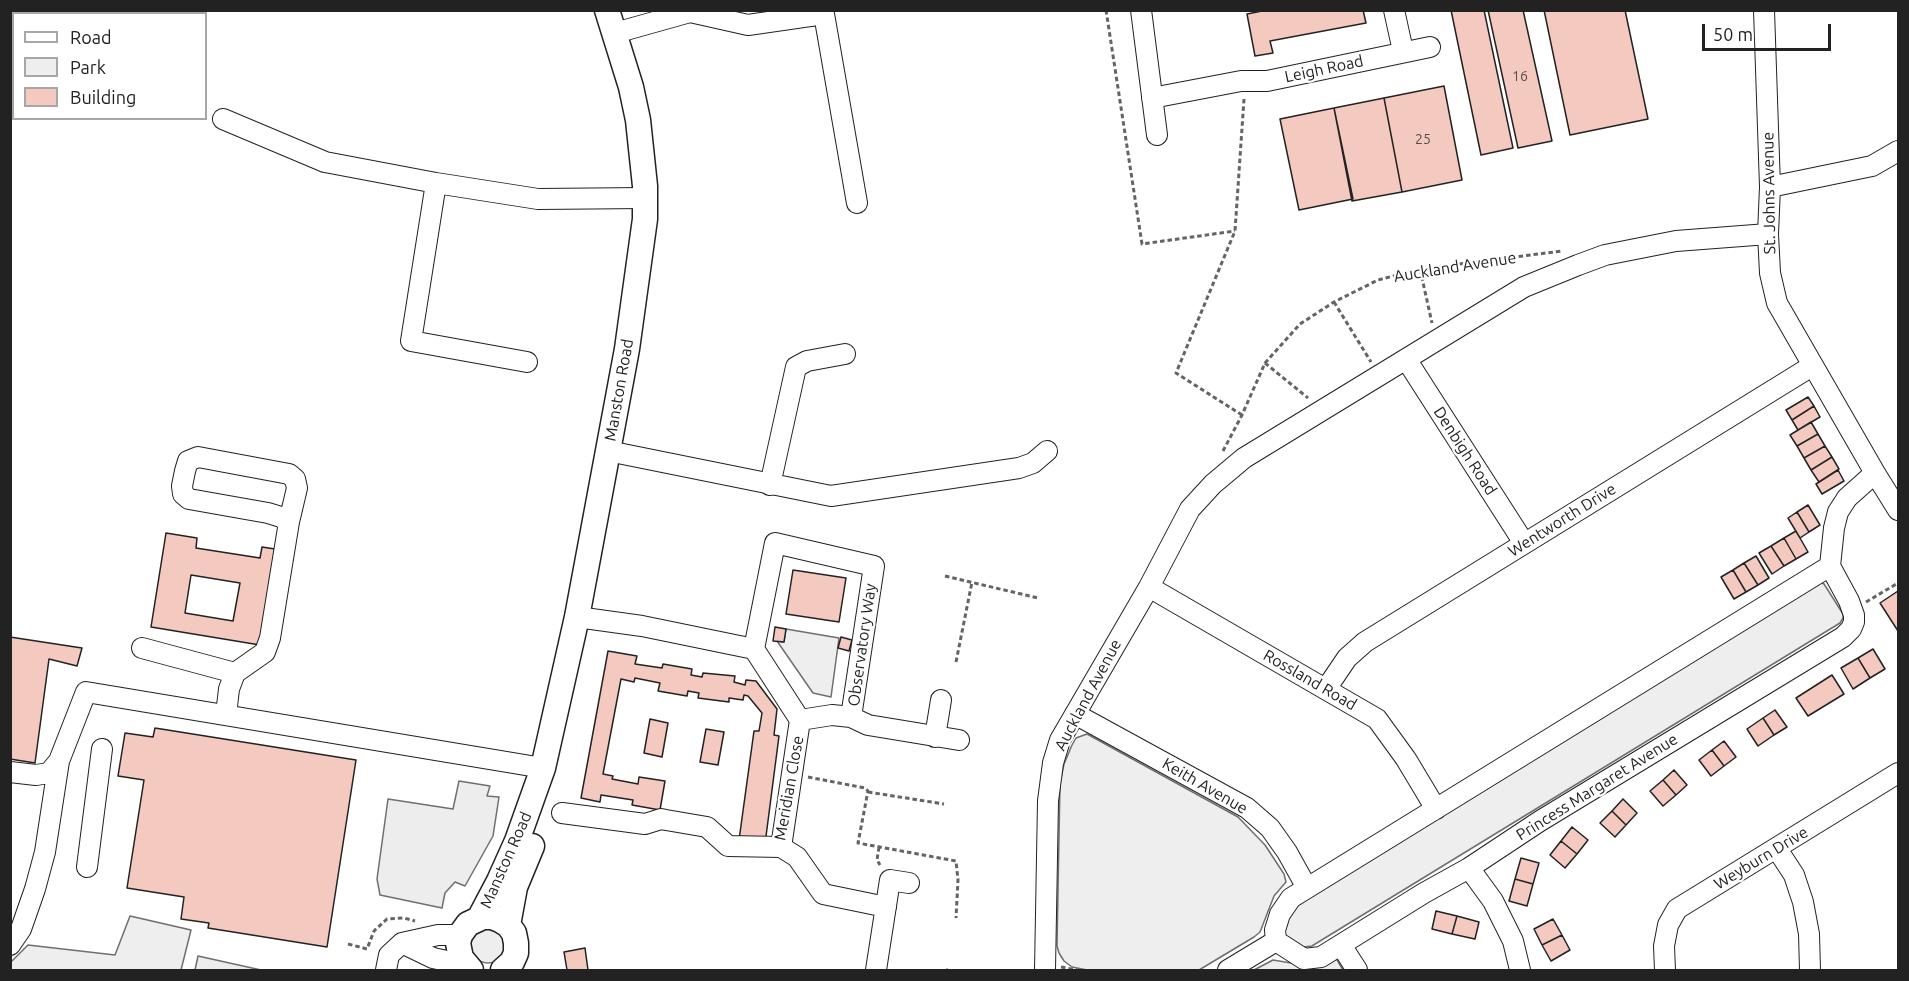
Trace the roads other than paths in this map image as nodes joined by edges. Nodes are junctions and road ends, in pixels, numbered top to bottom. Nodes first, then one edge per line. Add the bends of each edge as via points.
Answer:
1 (1141, 10) edge
2 (1394, 10) edge
3 (1764, 10) edge
4 (611, 22) edge
5 (1430, 47) dead end
6 (1403, 51) junction
7 (1152, 99) junction
8 (223, 119) dead end
9 (1157, 135) dead end
10 (1899, 151) edge
11 (436, 183) junction
12 (1770, 187) junction
13 (645, 198) junction
14 (857, 203) dead end
15 (1768, 234) junction
16 (845, 354) dead end
17 (1406, 359) junction
18 (527, 362) dead end
19 (1812, 366) junction
20 (608, 451) junction
21 (1047, 451) dead end
22 (1875, 473) junction
23 (770, 485) junction
24 (1899, 510) edge
25 (289, 522) junction
26 (1524, 543) junction
27 (1830, 566) junction
28 (1149, 587) junction
29 (577, 617) junction
30 (142, 648) dead end
31 (754, 649) junction
32 (235, 673) junction
33 (1326, 689) junction
34 (941, 700) dead end
35 (1075, 714) junction
36 (226, 715) junction
37 (852, 717) junction
38 (800, 720) junction
39 (935, 737) junction
40 (959, 740) dead end
41 (102, 749) dead end
42 (59, 761) junction
43 (543, 768) junction
44 (10, 772) edge
45 (1899, 773) edge
46 (1436, 809) junction
47 (562, 813) dead end
48 (781, 847) junction
49 (1777, 849) junction
50 (87, 867) dead end
51 (1469, 868) junction
52 (909, 883) dead end
53 (1306, 888) junction
54 (886, 907) junction
55 (480, 917) junction
56 (508, 925) junction
57 (460, 935) junction
58 (1276, 941) junction
59 (402, 943) junction
60 (10, 945) edge
61 (1341, 945) junction
62 (468, 968) edge
63 (510, 968) edge
64 (386, 970) edge
65 (876, 970) edge
66 (1045, 970) edge
67 (1228, 970) edge
68 (1357, 970) edge
69 (1520, 970) edge
70 (1665, 970) edge
71 (1810, 970) edge

1 - 7 street
2 - 6 street
3 - 12 street, St. Johns Avenue
4 - 13 main road, Manston Road via 638,120
4 - 14 street via 690,12 748,24 824,15
5 - 6 street, Leigh Road
6 - 7 street, Leigh Road via 1266,81 1245,81
7 - 9 street
8 - 11 street via 325,162
10 - 12 street via 1872,166
11 - 13 street via 538,199
11 - 18 street via 411,341
12 - 15 street, St. Johns Avenue
13 - 20 main road, Manston Road via 627,349
15 - 17 street, Auckland Avenue via 1676,241 1578,264 1524,287
15 - 19 street, St. Johns Avenue via 1770,273 1777,303
16 - 23 street via 807,360 796,367
17 - 26 street, Denbigh Road
17 - 28 street, Auckland Avenue via 1244,458 1213,484 1190,509
19 - 22 street, St. Johns Avenue
19 - 26 street, Wentworth Drive
20 - 23 street
20 - 29 main road, Manston Road
21 - 23 street via 1019,468 831,496
22 - 24 street, St. Johns Avenue
22 - 27 street via 1847,498 1838,512
25 - 25 street via 268,513 189,499 182,486 188,461 198,457 289,474 297,488
25 - 32 street via 265,652
26 - 33 street, Wentworth Drive via 1365,642 1347,658
27 - 46 street
27 - 51 street, Princess Margaret Avenue via 1849,601 1854,622 1844,638 1540,820
28 - 33 street, Rossland Road
28 - 35 street, Auckland Avenue
29 - 31 street
29 - 43 main road, Manston Road
30 - 32 street
31 - 37 street, Observatory Way via 775,543 874,566
31 - 38 street, Meridian Close
32 - 36 street
33 - 46 street, Rossland Road via 1377,719
34 - 39 street
35 - 53 street, Keith Avenue via 1247,808 1270,828
35 - 66 street, Auckland Avenue via 1060,740 1048,801
36 - 42 street via 86,692
36 - 43 street
37 - 38 street, Meridian Close via 832,715
37 - 39 street, Meridian Close via 868,725
38 - 48 street, Meridian Close
39 - 40 street, Meridian Close
41 - 50 street
42 - 44 street via 49,773
42 - 60 street via 45,852 21,929
43 - 55 main road, Manston Road via 517,841
43 - 56 main road, Manston Road via 545,809 515,887
45 - 49 street, Weyburn Drive
46 - 53 street
47 - 48 street, Meridian Close via 645,824 666,819 707,827 728,846
48 - 54 street via 797,857 823,894
49 - 70 street, Weyburn Drive via 1677,909 1668,925
49 - 71 street via 1794,875 1803,902
51 - 61 street, Princess Margaret Avenue
51 - 69 street via 1493,901 1513,940
52 - 54 street via 890,880
53 - 58 street via 1291,898 1280,914
54 - 65 street
55 - 56 main road, Manston Road via 492,917
55 - 57 main road, Manston Road
56 - 63 main road, Manston Road via 516,943
57 - 59 street via 438,934
57 - 62 main road via 458,951
58 - 61 street, Princess Margaret Avenue via 1304,959 1321,957
58 - 67 street
59 - 62 street via 433,958
59 - 64 street via 389,954
61 - 68 street

